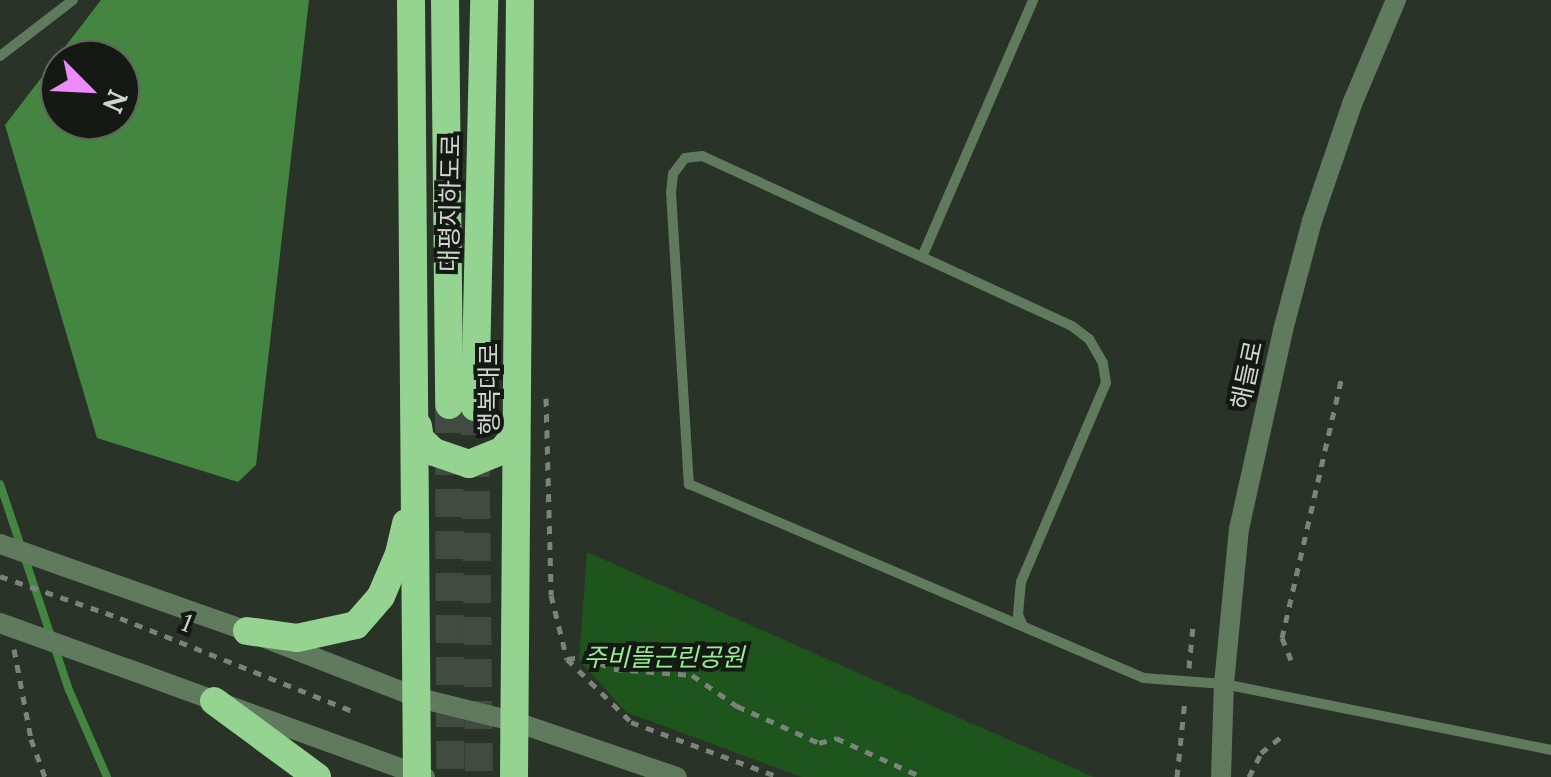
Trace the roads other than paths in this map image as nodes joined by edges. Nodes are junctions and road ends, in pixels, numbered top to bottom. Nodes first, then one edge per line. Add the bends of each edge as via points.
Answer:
1 (73, 0) edge
2 (412, 0) edge
3 (445, 0) edge
4 (484, 0) edge
5 (520, 0) edge
6 (1033, 0) edge
7 (1396, 0) edge
8 (0, 56) edge
9 (922, 257) junction
10 (533, 400) junction
11 (416, 415) junction
12 (417, 458) junction
13 (0, 544) edge
14 (1023, 626) junction
15 (6, 631) edge
16 (248, 631) junction
17 (1224, 684) junction
18 (419, 698) junction
19 (214, 700) junction
20 (516, 722) junction
21 (1551, 750) edge
22 (420, 776) edge
23 (318, 777) edge
24 (514, 777) edge
25 (677, 777) edge
26 (1220, 777) edge

1 - 8 lane
2 - 11 highway
3 - 4 highway, 대평지하도로 via 462,406
5 - 10 highway, 행복대로 via 516,86
6 - 9 lane
7 - 17 street, 해들로 via 1352,104 1282,330 1239,528
9 - 14 lane via 1072,326 1103,363 1105,390 1021,582
9 - 14 lane via 702,156 685,158 673,174 671,192 689,484
10 - 11 highway via 502,451 469,464 420,440
10 - 20 highway, 행복대로
11 - 12 highway
12 - 16 highway via 399,554 381,596 356,625 297,638
12 - 18 highway
13 - 16 street
14 - 17 lane via 1144,678
15 - 19 street, bridge
16 - 18 street
17 - 21 lane
17 - 26 street, 해들로
18 - 20 street
18 - 22 highway
19 - 22 street
19 - 23 highway
20 - 24 highway, 행복대로
20 - 25 street

